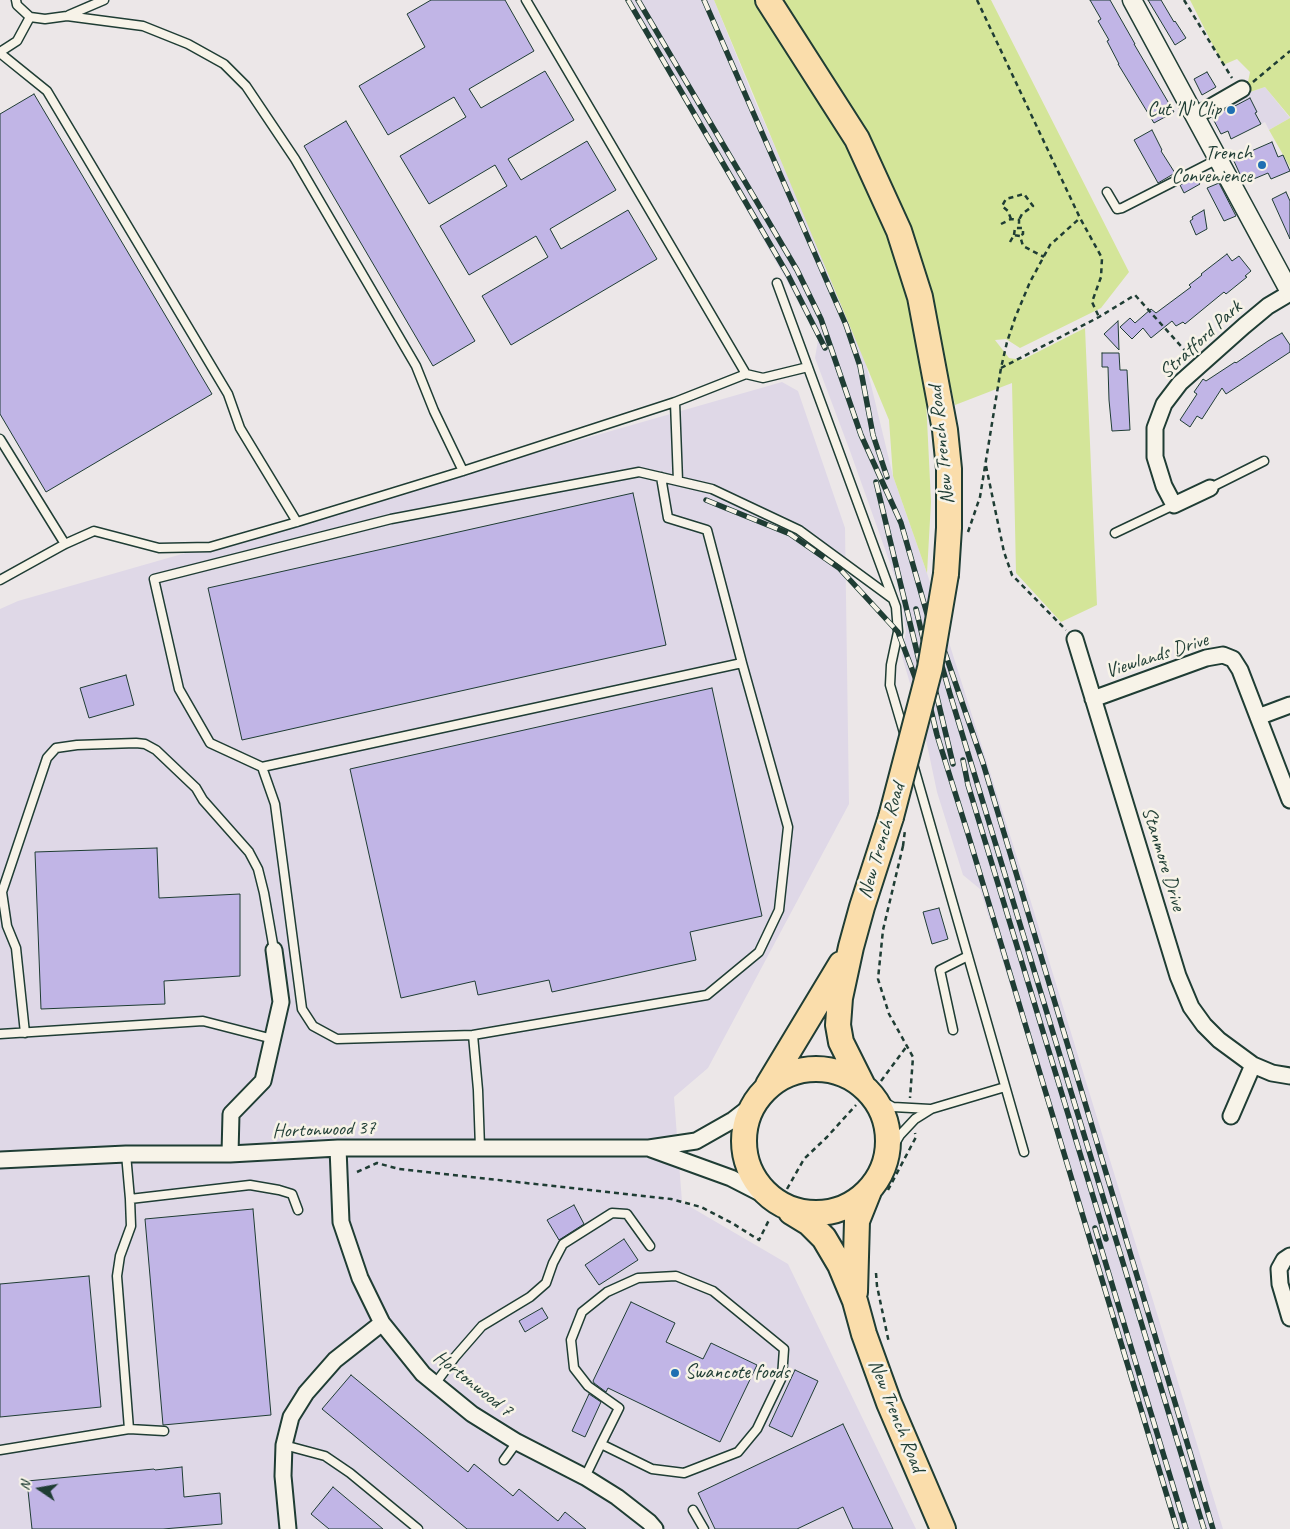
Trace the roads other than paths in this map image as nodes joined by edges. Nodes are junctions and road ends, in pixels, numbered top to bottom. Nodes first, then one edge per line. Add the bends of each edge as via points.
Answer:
1 (16, 0) edge
2 (104, 0) edge
3 (526, 0) edge
4 (768, 0) edge
5 (1132, 0) edge
6 (67, 16) junction
7 (30, 17) junction
8 (0, 53) edge
9 (1242, 89) road end
10 (1195, 116) junction
11 (1218, 159) junction
12 (1107, 192) dead end
13 (777, 283) dead end
14 (1290, 293) edge
15 (808, 366) junction
16 (746, 374) junction
17 (674, 402) junction
18 (0, 439) edge
19 (1264, 461) dead end
20 (463, 471) junction
21 (661, 477) junction
22 (678, 481) junction
23 (1210, 488) joint
24 (1174, 505) junction
25 (297, 522) junction
26 (1115, 533) dead end
27 (65, 544) junction
28 (0, 580) edge
29 (893, 599) junction
30 (1075, 639) road end
31 (742, 663) junction
32 (1093, 699) junction
33 (1290, 705) edge
34 (1258, 717) junction
35 (262, 767) junction
36 (1290, 800) edge
37 (851, 947) junction
38 (274, 950) joint
39 (968, 956) junction
40 (953, 1030) dead end
41 (25, 1033) junction
42 (0, 1034) edge
43 (473, 1035) junction
44 (273, 1039) junction
45 (1253, 1065) junction
46 (1290, 1076) edge
47 (1005, 1087) junction
48 (868, 1092) junction
49 (759, 1097) junction
50 (931, 1109) junction
51 (1231, 1116) dead end
52 (338, 1148) junction
53 (480, 1148) junction
54 (649, 1148) junction
55 (1024, 1152) dead end
56 (126, 1154) junction
57 (230, 1154) junction
58 (887, 1156) junction
59 (0, 1160) edge
60 (878, 1191) junction
61 (130, 1199) junction
62 (776, 1203) junction
63 (298, 1210) dead end
64 (650, 1246) dead end
65 (1290, 1256) edge
66 (855, 1301) junction
67 (1290, 1318) edge
68 (382, 1323) junction
69 (435, 1384) junction
70 (129, 1429) junction
71 (164, 1431) dead end
72 (517, 1442) junction
73 (601, 1444) junction
74 (284, 1445) junction
75 (0, 1450) edge
76 (504, 1460) dead end
77 (584, 1477) junction
78 (694, 1510) dead end
79 (288, 1529) edge
80 (418, 1529) edge
81 (655, 1529) edge
82 (704, 1529) edge
83 (943, 1529) edge

1 - 7 lane
2 - 6 lane
3 - 16 lane
4 - 37 highway, New Trench Road, bridge via 856,139 899,231 920,297 949,470 946,574 930,668 891,817
5 - 10 street
6 - 7 lane
6 - 20 lane via 143,26 161,33 224,64 246,86 295,159 416,366
7 - 8 lane via 17,41
8 - 25 lane via 47,91 228,394 240,428
9 - 10 street
10 - 11 street
11 - 12 lane via 1122,208 1117,209
11 - 14 street
13 - 15 lane
14 - 24 street, Stratford Park via 1268,306 1198,366 1164,404 1155,428 1155,456
15 - 16 lane via 763,378
15 - 29 lane
16 - 17 lane
17 - 20 lane
17 - 22 lane
18 - 27 lane
19 - 23 lane
20 - 25 lane
21 - 22 lane
21 - 31 lane via 668,518 707,530
21 - 35 lane via 639,472 391,519 154,579 179,689 210,743
22 - 29 lane via 712,490 799,530
23 - 24 street
24 - 26 lane
25 - 27 lane via 210,547 159,548 94,530
27 - 28 lane
29 - 39 lane via 898,632 890,685
30 - 32 street, Stanmore Drive
31 - 35 lane
31 - 43 lane via 788,827 779,910 759,952 707,995
32 - 34 street, Viewlands Drive via 1206,658 1223,656 1233,659 1240,670
32 - 45 street, Stanmore Drive via 1178,976 1191,1007 1219,1040
33 - 34 street
34 - 36 street, Viewlands Drive
35 - 43 lane via 274,804 302,1009 313,1026 337,1039
37 - 48 highway, New Trench Road via 838,1025 841,1042
37 - 49 highway, New Trench Road
38 - 41 lane via 258,869 249,852 196,788 156,750 136,743 56,748 47,758 2,892 7,926 16,948
38 - 44 street via 281,1002
39 - 40 lane via 940,970
39 - 47 lane
41 - 42 lane
41 - 44 lane via 203,1021
43 - 53 lane
44 - 57 street via 263,1081 231,1114
45 - 46 street, Stanmore Drive
45 - 51 street
47 - 50 lane
47 - 55 lane
48 - 49 highway via 847,1075 819,1068 794,1072 775,1081
48 - 50 lane via 893,1108
48 - 58 highway, New Trench Road via 881,1108 887,1127
49 - 54 street, Hortonwood 37 via 733,1120 696,1140
49 - 62 highway, New Trench Road via 746,1123 745,1158 758,1186
50 - 58 lane via 913,1121
52 - 53 street, Hortonwood 37
52 - 57 street, Hortonwood 37
52 - 68 street, Hortonwood 7 via 341,1222 360,1278
53 - 54 street, Hortonwood 37
54 - 62 street, Hortonwood 37 via 731,1178
56 - 57 street, Hortonwood 37
56 - 59 street, Hortonwood 37
56 - 61 lane
58 - 60 highway
60 - 62 highway via 840,1210 825,1213 799,1212
60 - 66 highway, New Trench Road via 857,1221
61 - 63 lane via 250,1185 292,1194
61 - 70 lane via 131,1226 120,1256 117,1276
62 - 66 highway, New Trench Road via 809,1223 824,1238
64 - 69 lane via 627,1214 612,1213 603,1218 563,1244 546,1283 530,1297 482,1326
65 - 67 street via 1279,1270
66 - 83 highway, New Trench Road via 890,1403
68 - 69 street, Hortonwood 7
68 - 74 street via 335,1360 306,1393 291,1417
69 - 72 street, Hortonwood 7 via 472,1414
70 - 71 lane
70 - 75 lane
72 - 76 lane
72 - 77 street, Hortonwood 7
73 - 73 lane via 619,1408 588,1386 574,1368 571,1340 582,1312 607,1292 638,1278 676,1276 713,1291 784,1349 782,1377 757,1430 738,1452 684,1473 652,1469
73 - 77 lane
74 - 79 street via 282,1476
74 - 80 lane via 325,1456
77 - 81 street, Hortonwood 7 via 617,1497
78 - 82 lane

